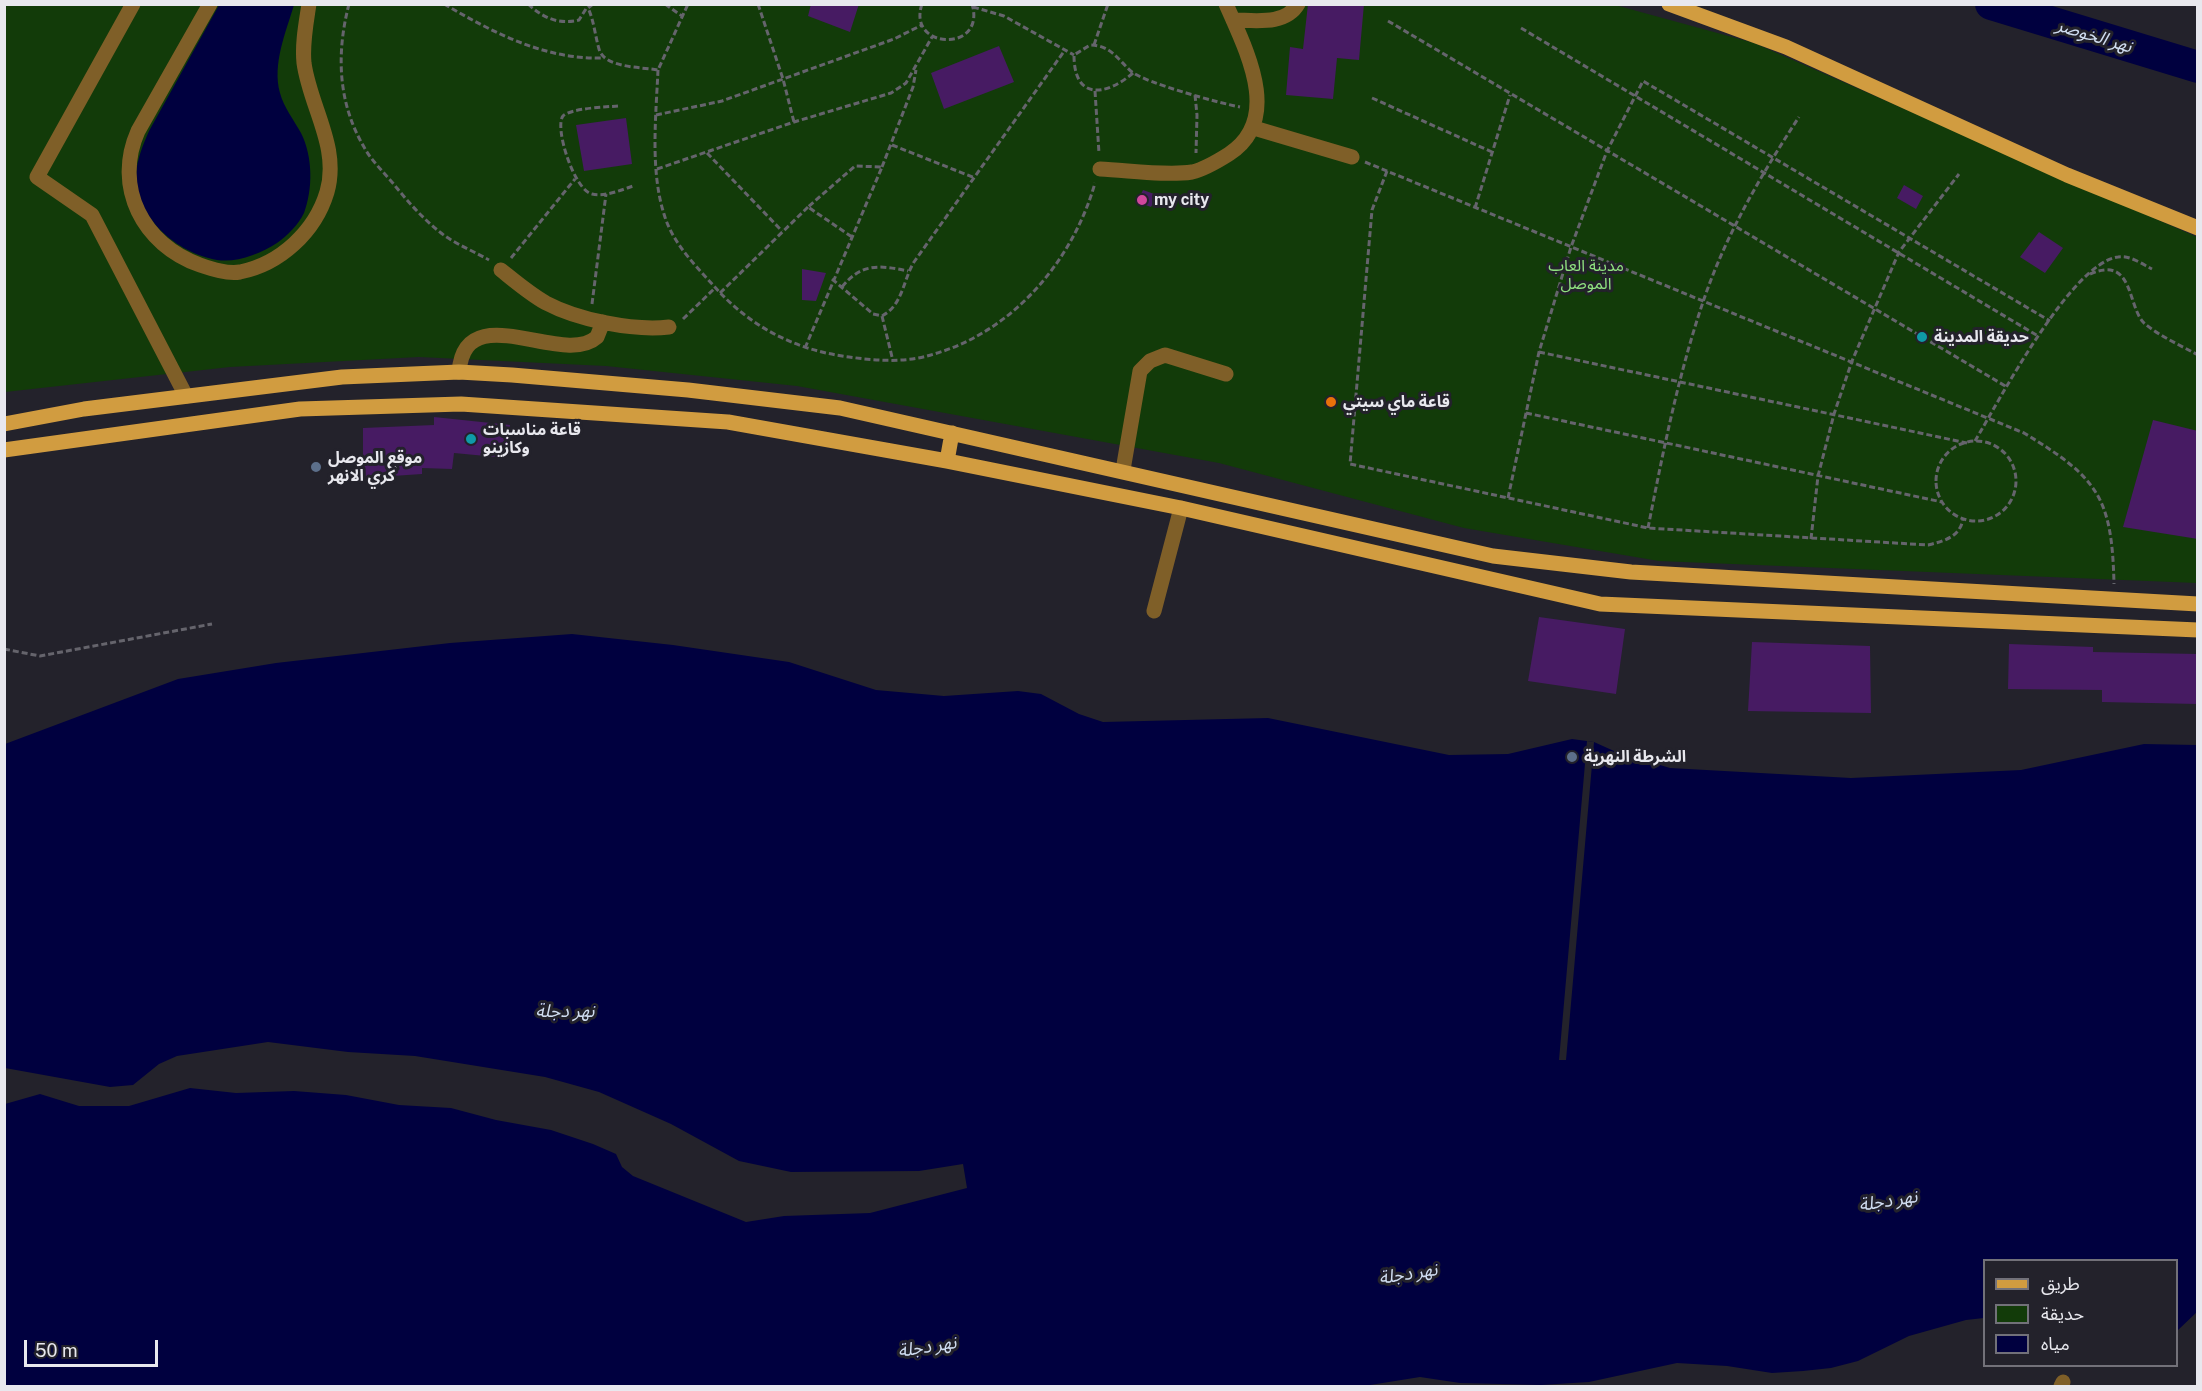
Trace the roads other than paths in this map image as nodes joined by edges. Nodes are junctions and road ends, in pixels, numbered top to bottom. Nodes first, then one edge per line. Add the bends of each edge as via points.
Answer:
1 (133, 4) edge
2 (210, 4) edge
3 (309, 4) edge
4 (1226, 4) edge
5 (1298, 4) edge
6 (1669, 4) edge
7 (1233, 20) junction
8 (1254, 128) junction
9 (1352, 157) road end
10 (1100, 169) road end
11 (2198, 228) edge
12 (501, 270) road end
13 (596, 320) junction
14 (669, 327) road end
15 (459, 372) junction
16 (1226, 374) dead end
17 (186, 396) junction
18 (4, 424) edge
19 (952, 432) junction
20 (4, 450) edge
21 (947, 461) junction
22 (1123, 470) junction
23 (1180, 508) junction
24 (2108, 598) junction
25 (2198, 604) edge
26 (1154, 611) dead end
27 (2102, 625) junction
28 (2198, 630) edge

1 - 17 street via 37,177 92,215
2 - 3 street via 130,147 129,188 136,213 154,237 177,256 215,270 238,272 290,250 309,227 327,192 330,160 325,129 314,105 304,63
4 - 7 street
5 - 7 street via 1281,18
6 - 11 main road via 1786,47 2035,160
7 - 8 street via 1253,76 1257,111
8 - 9 street
8 - 10 street via 1232,152 1191,172
12 - 13 street via 548,304
13 - 14 street via 650,329
13 - 15 street via 597,337 580,346 512,336 480,338 462,356
15 - 17 main road via 342,377
15 - 19 main road via 688,390 840,408
16 - 22 street via 1165,356 1150,361 1140,371
17 - 18 main road
19 - 21 main road
19 - 22 main road
20 - 21 main road via 300,409 461,404 729,422
21 - 23 main road
22 - 24 main road via 1493,556 1631,572
23 - 26 street
23 - 27 main road via 1600,604
24 - 25 main road
24 - 27 main road
27 - 28 main road

